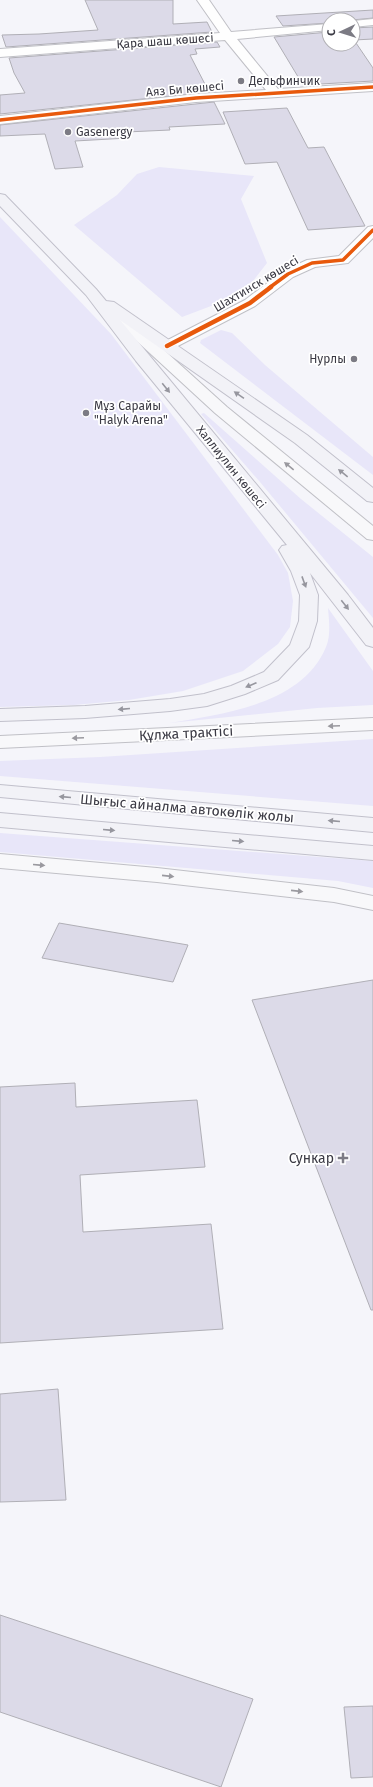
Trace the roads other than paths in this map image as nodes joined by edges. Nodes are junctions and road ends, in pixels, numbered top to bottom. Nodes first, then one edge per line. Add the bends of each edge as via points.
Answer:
1 (203, 0) edge
2 (373, 22) edge
3 (361, 23) edge
4 (321, 28) edge
5 (228, 36) junction
6 (0, 54) edge
7 (373, 88) edge
8 (275, 93) junction
9 (0, 120) edge
10 (0, 198) edge
11 (373, 230) edge
12 (91, 292) junction
13 (167, 346) junction
14 (373, 497) edge
15 (257, 499) junction
16 (373, 535) edge
17 (373, 641) edge
18 (0, 715) edge
19 (373, 724) edge
20 (0, 742) edge
21 (0, 791) edge
22 (0, 820) edge
23 (373, 825) edge
24 (373, 853) edge
25 (0, 861) edge
26 (373, 903) edge

1 - 5 street
2 - 3 street
4 - 5 street, Қара шаш көшесі
5 - 6 street, Қара шаш көшесі
5 - 8 street
7 - 8 street, Аяз Би көшесі
8 - 9 street, Аяз Би көшесі via 196,98
10 - 12 main road
11 - 13 street, Шахтинск көшесі via 343,260 312,263 288,274 250,303
12 - 13 main road
12 -> 15 main road, Халлиулин көшесі
16 -> 12 main road, Халлиулин көшесі via 221,410
14 -> 13 main road via 301,439
15 -> 17 main road, Халлиулин көшесі
15 -> 18 main road via 300,571 308,595 308,621 299,647 271,676 208,700 85,712
19 -> 20 main road, Құлжа трактісі
23 -> 21 main road, Шығыс айналма автокөлік жолы
22 -> 24 main road, Шығыс айналма автокөлік жолы
25 -> 26 main road via 334,895

